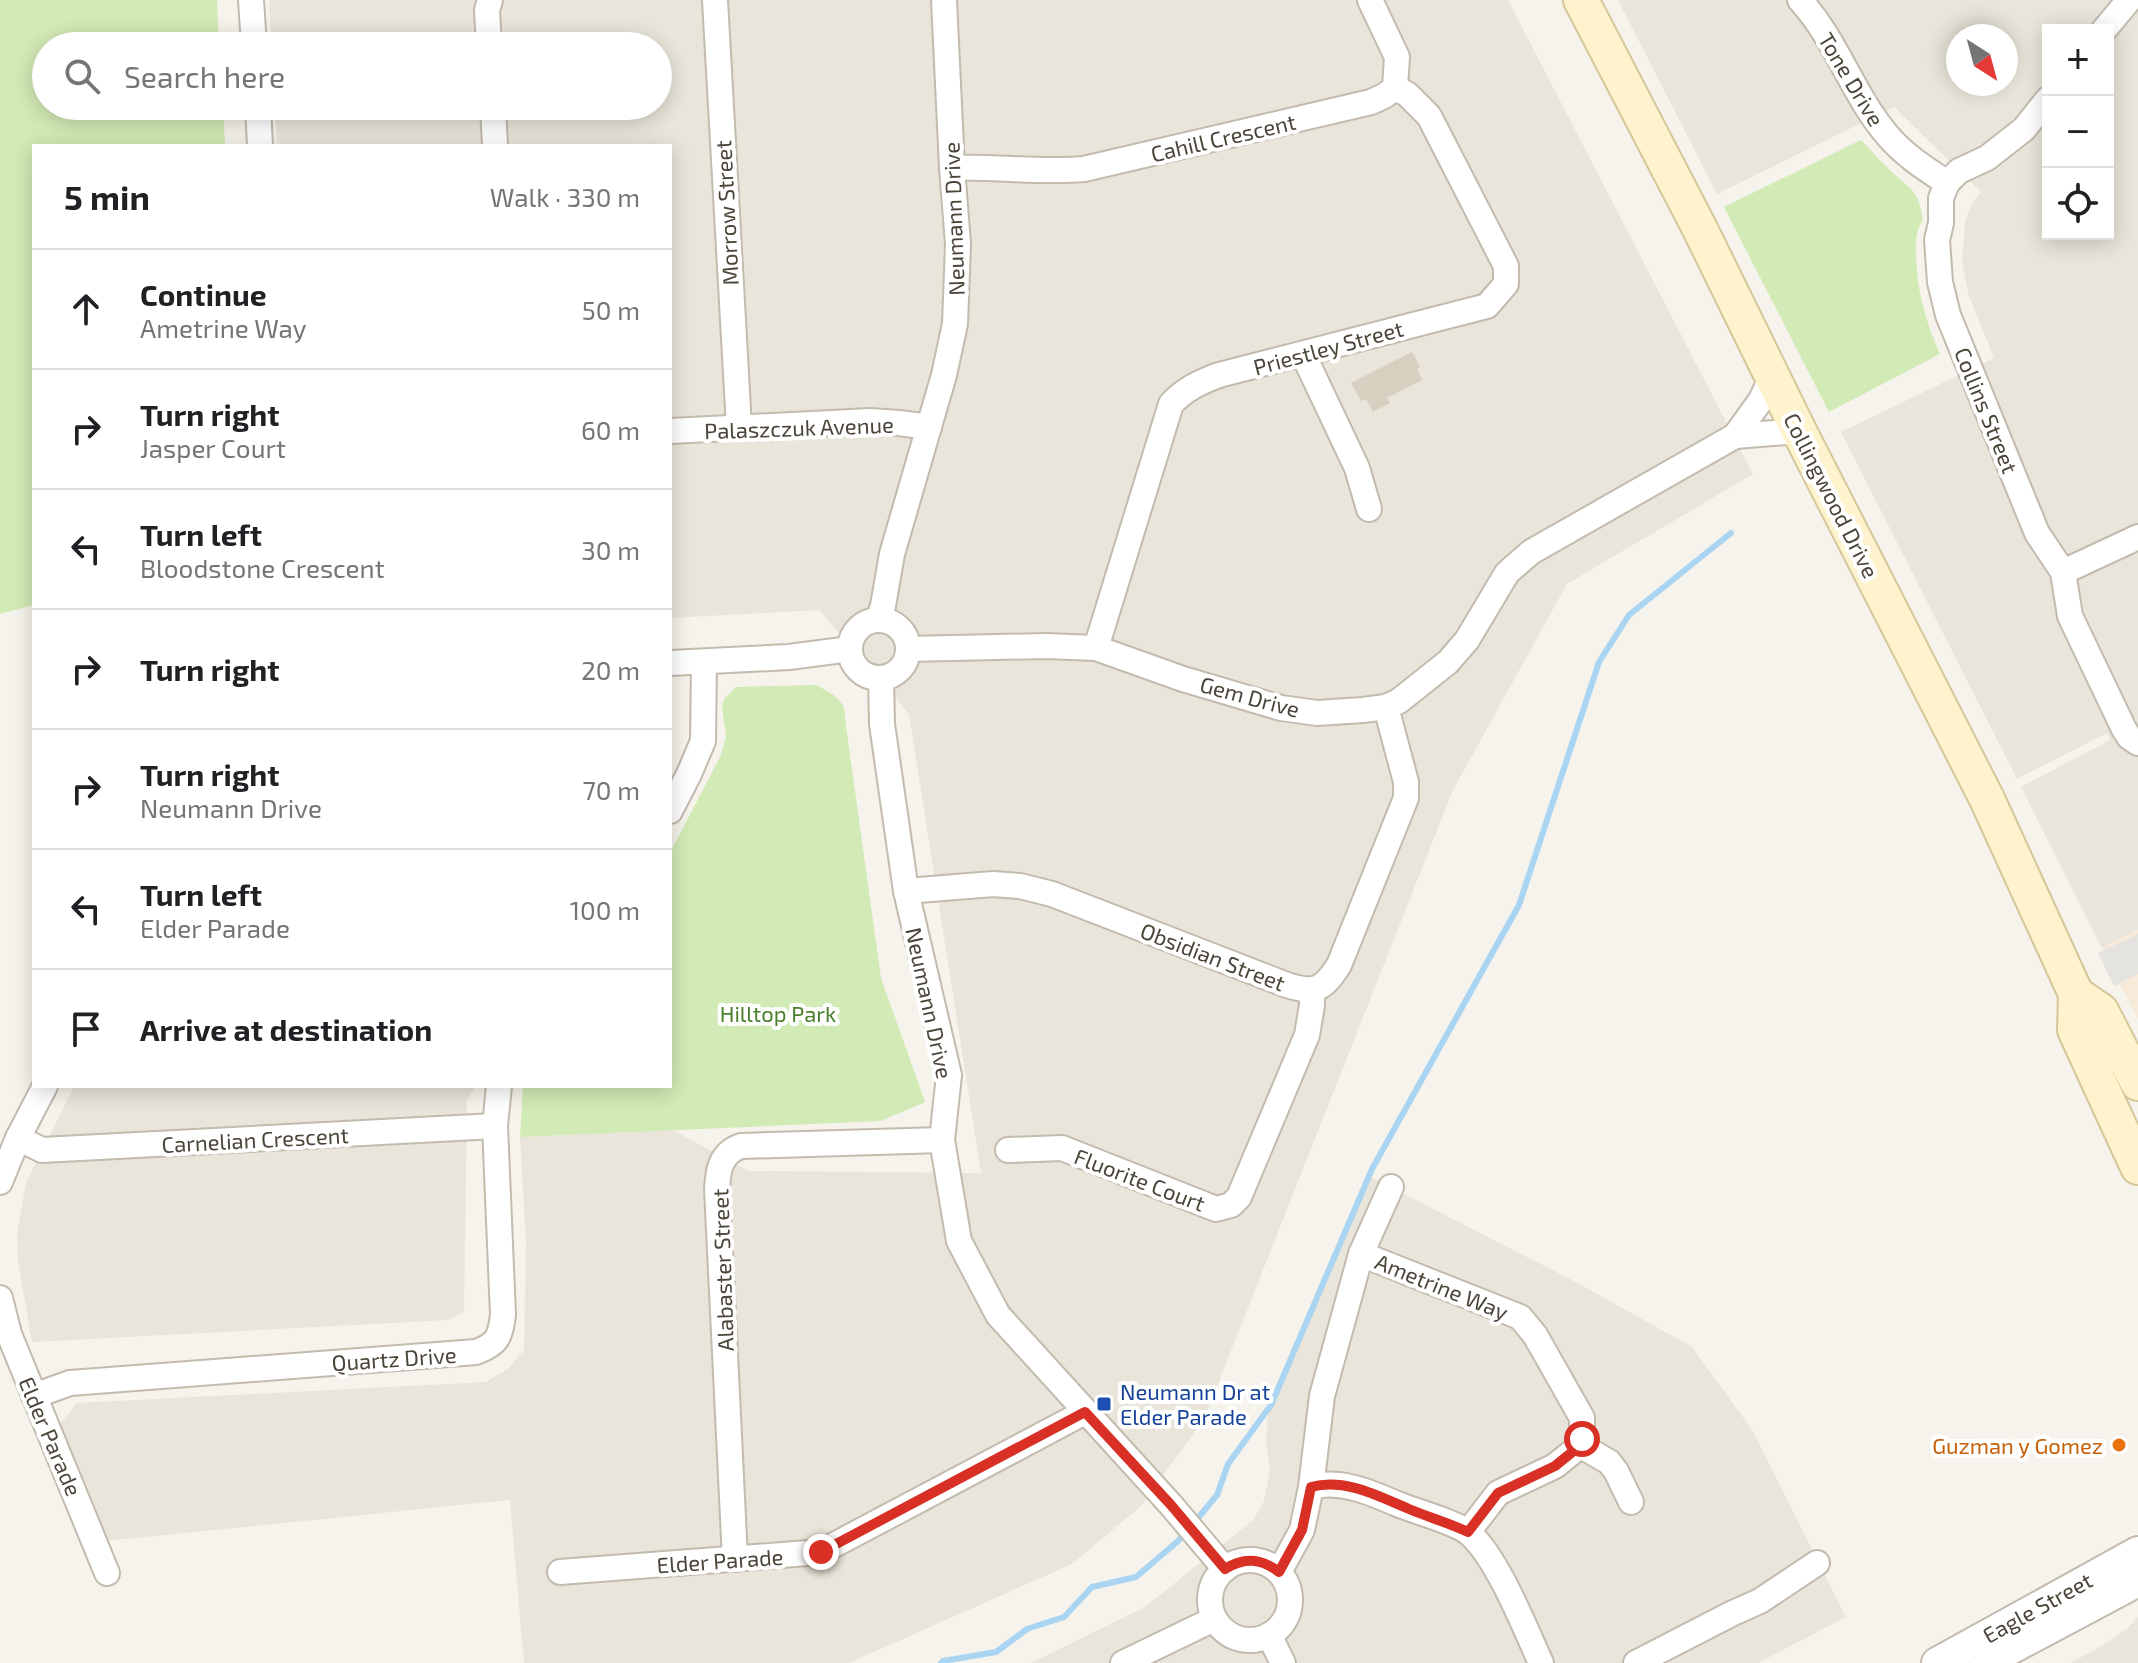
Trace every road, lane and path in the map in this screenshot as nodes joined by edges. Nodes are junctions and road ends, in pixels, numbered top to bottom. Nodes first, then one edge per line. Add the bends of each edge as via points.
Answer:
1 (251, 0) edge
2 (490, 0) edge
3 (715, 0) edge
4 (944, 0) edge
5 (1370, 0) edge
6 (1581, 0) edge
7 (1800, 0) edge
8 (2129, 0) edge
9 (2109, 24) edge
10 (253, 32) edge
11 (488, 32) edge
12 (1395, 88) junction
13 (2042, 106) edge
14 (259, 120) edge
15 (494, 120) edge
16 (260, 144) edge
17 (495, 144) edge
18 (952, 168) junction
19 (1947, 183) junction
20 (1303, 354) junction
21 (1772, 376) junction
22 (739, 427) junction
23 (929, 427) junction
24 (672, 431) edge
25 (1799, 431) junction
26 (1735, 436) junction
27 (1369, 509) dead end
28 (2138, 537) edge
29 (2063, 572) junction
30 (878, 620) junction
31 (1096, 648) junction
32 (850, 649) junction
33 (908, 649) junction
34 (704, 662) junction
35 (672, 663) edge
36 (881, 678) junction
37 (1386, 707) junction
38 (2138, 743) edge
39 (672, 807) edge
40 (906, 891) junction
41 (1312, 990) junction
42 (2076, 994) junction
43 (2138, 1083) edge
44 (44, 1088) edge
45 (499, 1088) edge
46 (495, 1126) junction
47 (18, 1138) junction
48 (942, 1140) junction
49 (1008, 1150) dead end
50 (2138, 1167) edge
51 (0, 1182) edge
52 (1391, 1187) dead end
53 (1361, 1254) junction
54 (0, 1298) edge
55 (34, 1396) junction
56 (1085, 1412) junction
57 (1578, 1444) junction
58 (1311, 1487) junction
59 (1631, 1502) dead end
60 (1468, 1532) junction
61 (2138, 1552) edge
62 (735, 1559) junction
63 (1817, 1563) dead end
64 (1225, 1569) junction
65 (560, 1572) dead end
66 (1279, 1572) junction
67 (107, 1573) dead end
68 (2138, 1581) edge
69 (1214, 1619) junction
70 (1269, 1635) junction
71 (1123, 1663) edge
72 (1283, 1663) edge
73 (1541, 1663) edge
74 (1636, 1663) edge
75 (1937, 1663) edge
76 (1984, 1663) edge

1 - 10 street
2 - 11 street
3 - 22 street, Morrow Street
4 - 18 street, Neumann Drive
5 - 12 street via 1397,57
6 - 21 main road, Collingwood Drive
7 - 19 street, Tone Drive via 1889,138
8 - 9 street
12 - 18 street, Cahill Crescent via 1371,102 1084,169
12 - 20 street, Priestley Street via 1429,116 1506,266 1506,284 1487,306
13 - 19 street via 2024,129
14 - 16 street
15 - 17 street
18 - 23 street, Neumann Drive via 958,244 955,324
19 - 29 street, Collins Street via 1937,240 1948,315 2037,533
20 - 27 street via 1357,468
20 - 31 street, Priestley Street via 1200,382 1171,404
21 - 25 main road, Collingwood Drive
21 - 26 street, Gem Drive
22 - 23 street, Palaszczuk Avenue via 870,421
22 - 24 street, Palaszczuk Avenue
23 - 30 street, Neumann Drive
25 - 26 street, Gem Drive
25 - 42 main road, Collingwood Drive via 1987,799
26 - 37 street, Gem Drive via 1531,552 1507,573 1448,662
28 - 29 street
29 - 38 street, Collins Street via 2070,616 2124,729
30 - 32 street via 855,632
30 - 33 street via 902,630
31 - 33 street, Gem Drive
31 - 37 street, Gem Drive via 1281,708 1317,713
32 - 34 street
32 - 36 street via 863,673
33 - 36 street via 898,671
34 - 35 street
34 - 39 street via 703,741
36 - 40 street, Neumann Drive via 882,724
37 - 41 street, Obsidian Street via 1406,798 1339,965 1330,980
40 - 41 street, Obsidian Street via 1020,886
40 - 48 street, Neumann Drive via 949,1075
41 - 49 street, Fluorite Court via 1307,1035 1239,1197 1231,1205 1216,1209 1062,1148
42 - 43 main road, Collingwood Drive via 2101,1011
42 - 50 main road, Collingwood Drive via 2075,1030
44 - 47 street
45 - 46 street, Quartz Drive
46 - 47 street, Carnelian Crescent via 42,1150
46 - 55 street, Quartz Drive via 503,1315 492,1346 476,1352 70,1383
47 - 51 street
48 - 56 street, Neumann Drive via 959,1241 998,1315
48 - 62 street, Alabaster Street via 741,1146 730,1150 722,1162 717,1189
52 - 53 street
53 - 57 street, Ametrine Way via 1520,1317 1582,1418
53 - 58 street via 1322,1396
54 - 55 street, Elder Parade
55 - 67 street, Elder Parade
56 - 62 street, Elder Parade via 821,1552
56 - 64 street, Neumann Drive
57 - 59 street via 1609,1462
57 - 60 street via 1555,1466 1498,1493
58 - 60 street via 1352,1486
58 - 66 street via 1302,1530
60 - 73 street via 1496,1569
61 - 75 street, Eagle Street
62 - 65 street, Elder Parade
63 - 74 street via 1760,1601
64 - 66 street via 1253,1560
64 - 69 street via 1212,1587
66 - 70 street via 1289,1606 1286,1618
68 - 76 street, Eagle Street
69 - 70 street via 1238,1639
69 - 71 street
70 - 72 street

